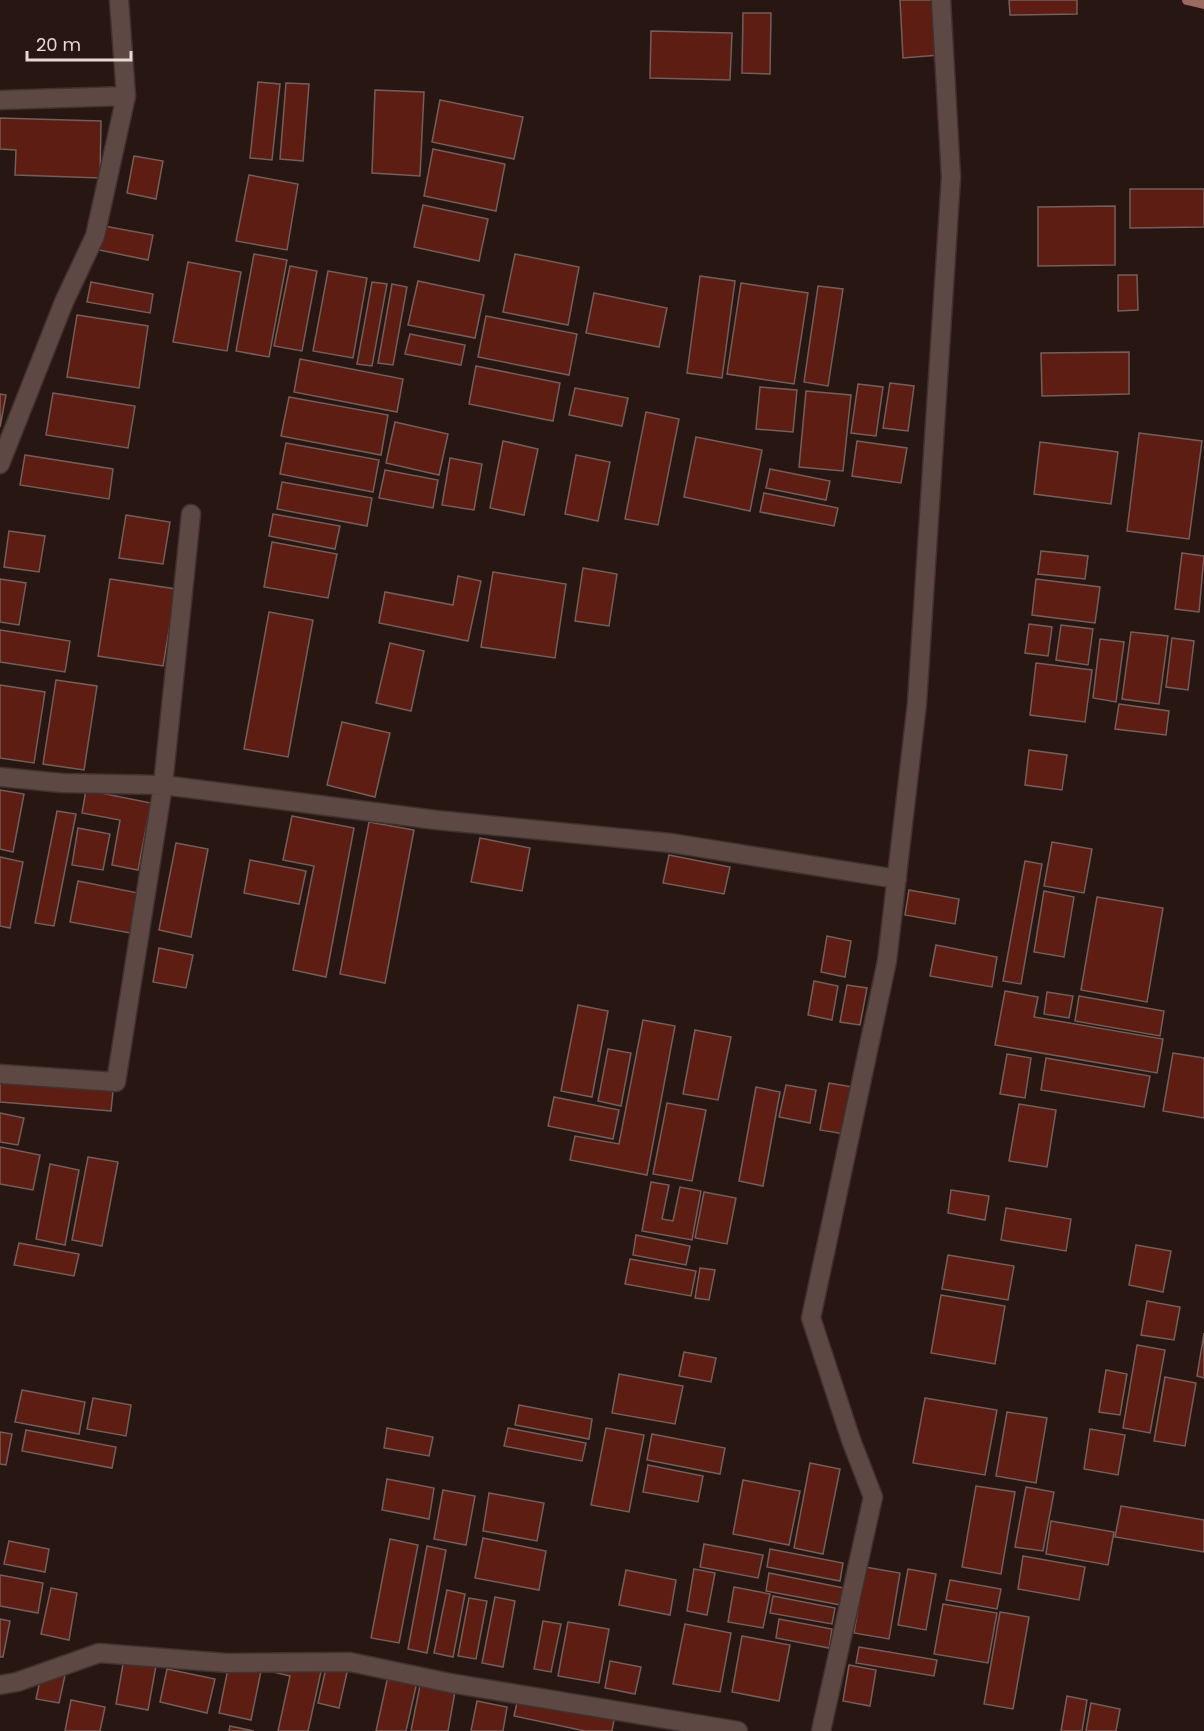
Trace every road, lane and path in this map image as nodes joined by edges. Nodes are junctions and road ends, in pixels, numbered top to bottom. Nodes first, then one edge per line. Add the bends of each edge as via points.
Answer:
1 (119, 0) edge
2 (942, 0) edge
3 (126, 96) junction
4 (0, 100) edge
5 (0, 464) edge
6 (191, 514) dead end
7 (0, 777) edge
8 (163, 785) junction
9 (897, 879) junction
10 (0, 1074) edge
11 (0, 1685) edge
12 (738, 1731) edge
13 (821, 1731) edge

1 - 3 street
2 - 9 street via 951,177 917,703
3 - 4 street
3 - 5 street via 95,236 64,302
6 - 8 street
7 - 8 street
8 - 9 street via 436,820 671,843
8 - 10 street via 116,1082
9 - 13 street via 887,961 811,1318 873,1497
11 - 12 street via 99,1653 227,1663 350,1662 450,1683

